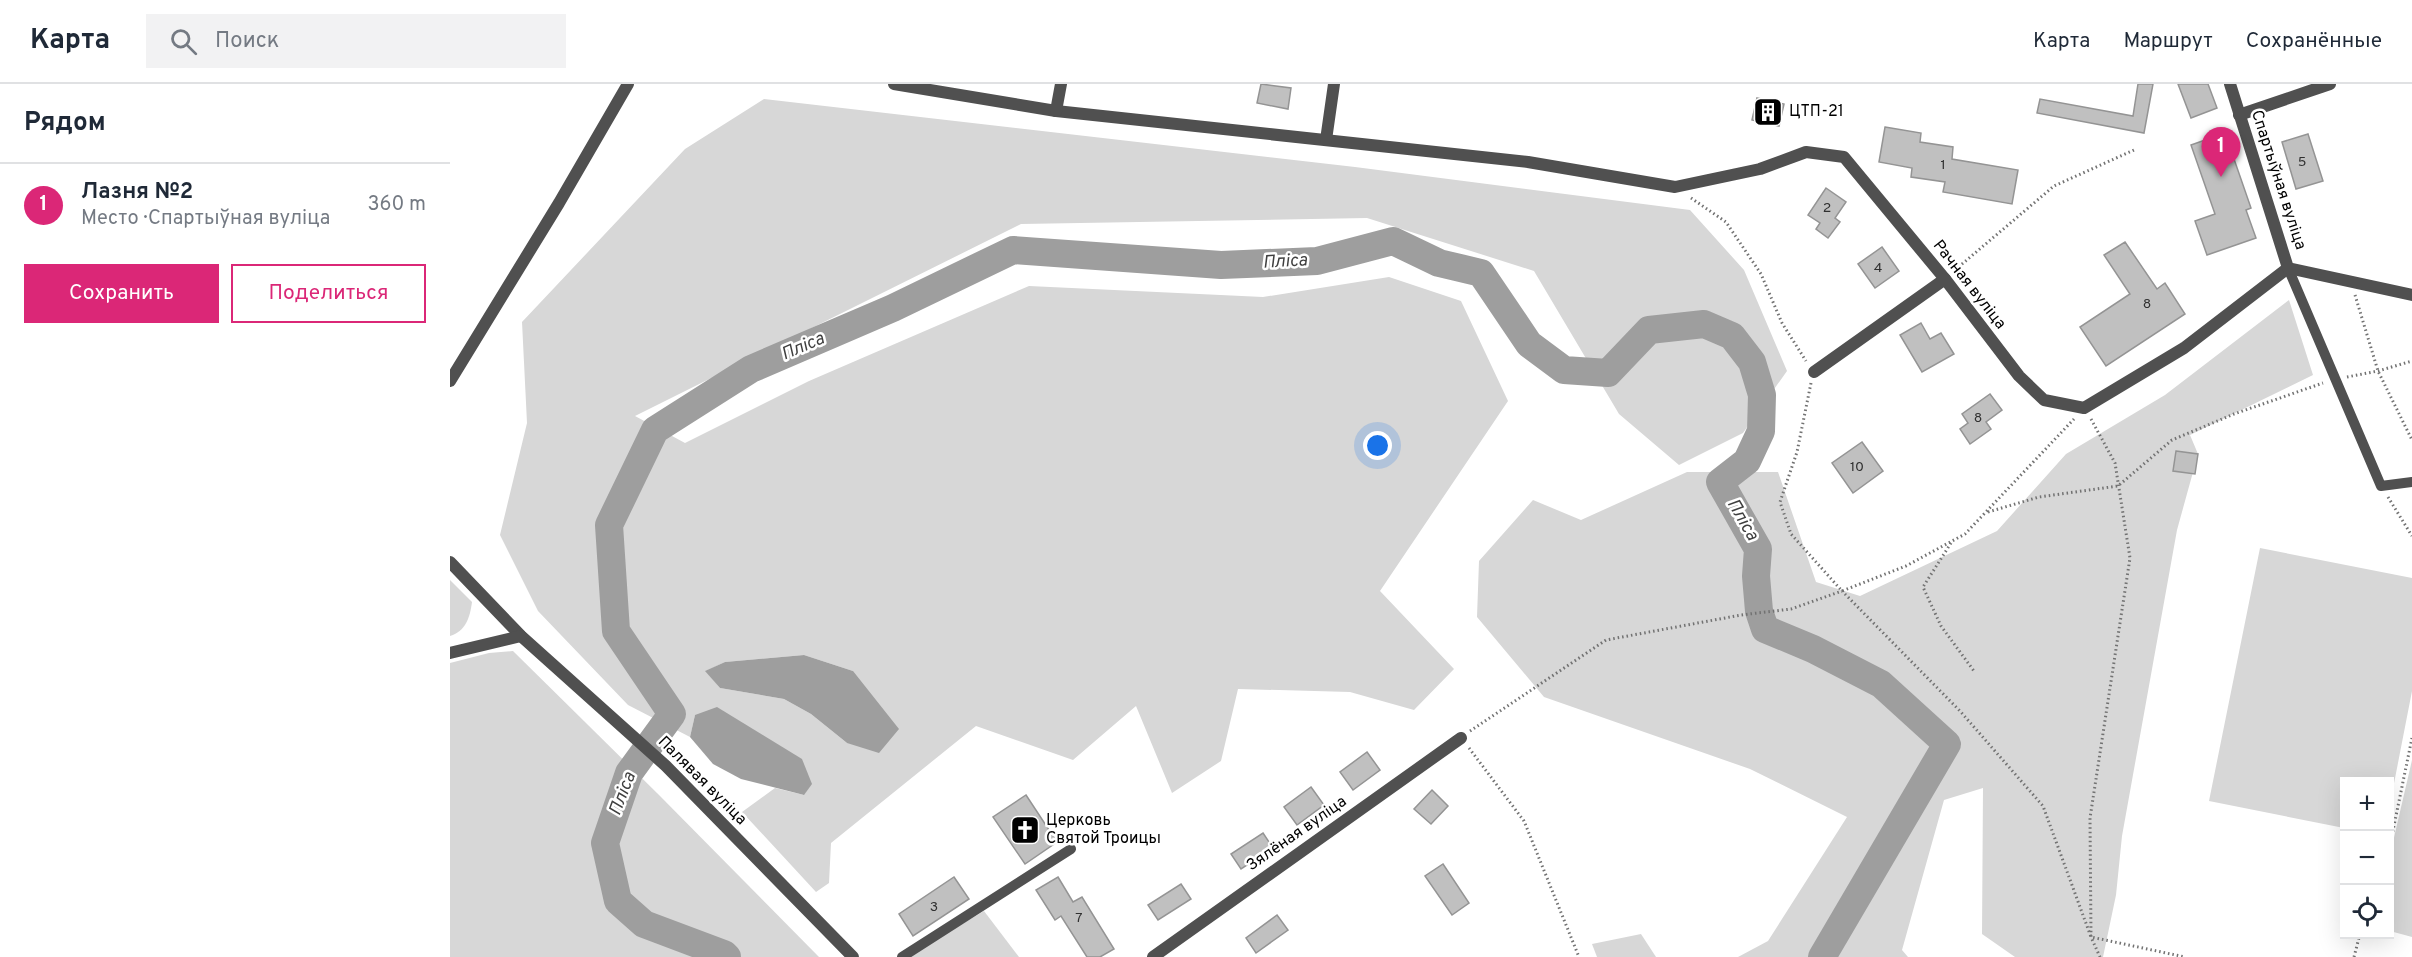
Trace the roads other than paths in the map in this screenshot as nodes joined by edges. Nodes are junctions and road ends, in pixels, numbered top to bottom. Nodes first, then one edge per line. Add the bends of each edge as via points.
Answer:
1 (628, 84) edge
2 (894, 84) edge
3 (1061, 84) edge
4 (1335, 84) edge
5 (2230, 84) edge
6 (2330, 84) edge
7 (1056, 111) junction
8 (2239, 114) junction
9 (1326, 140) junction
10 (2288, 268) junction
11 (1945, 279) junction
12 (2412, 296) edge
13 (1814, 372) road end
14 (450, 381) edge
15 (2412, 482) edge
16 (450, 562) edge
17 (521, 636) junction
18 (450, 653) edge
19 (1461, 738) road end
20 (1071, 849) dead end
21 (853, 957) edge
22 (902, 957) edge
23 (1153, 957) edge

1 - 14 street
2 - 7 street
3 - 7 street
4 - 9 street
5 - 8 street, Спартыўная вуліца
6 - 8 street
7 - 9 street
8 - 10 street, Спартыўная вуліца
9 - 11 street, Рачная вуліца via 1528,162 1675,187 1760,169 1806,152 1844,158
10 - 11 street, Рачная вуліца via 2184,348 2084,408 2044,400 2019,376
10 - 12 street, Спартыўная вуліца
10 - 15 lane via 2381,486
11 - 13 street
16 - 17 street, Палявая вуліца
17 - 18 street
17 - 21 street, Палявая вуліца via 666,766
19 - 23 street, Зялёная вуліца
20 - 22 lane

